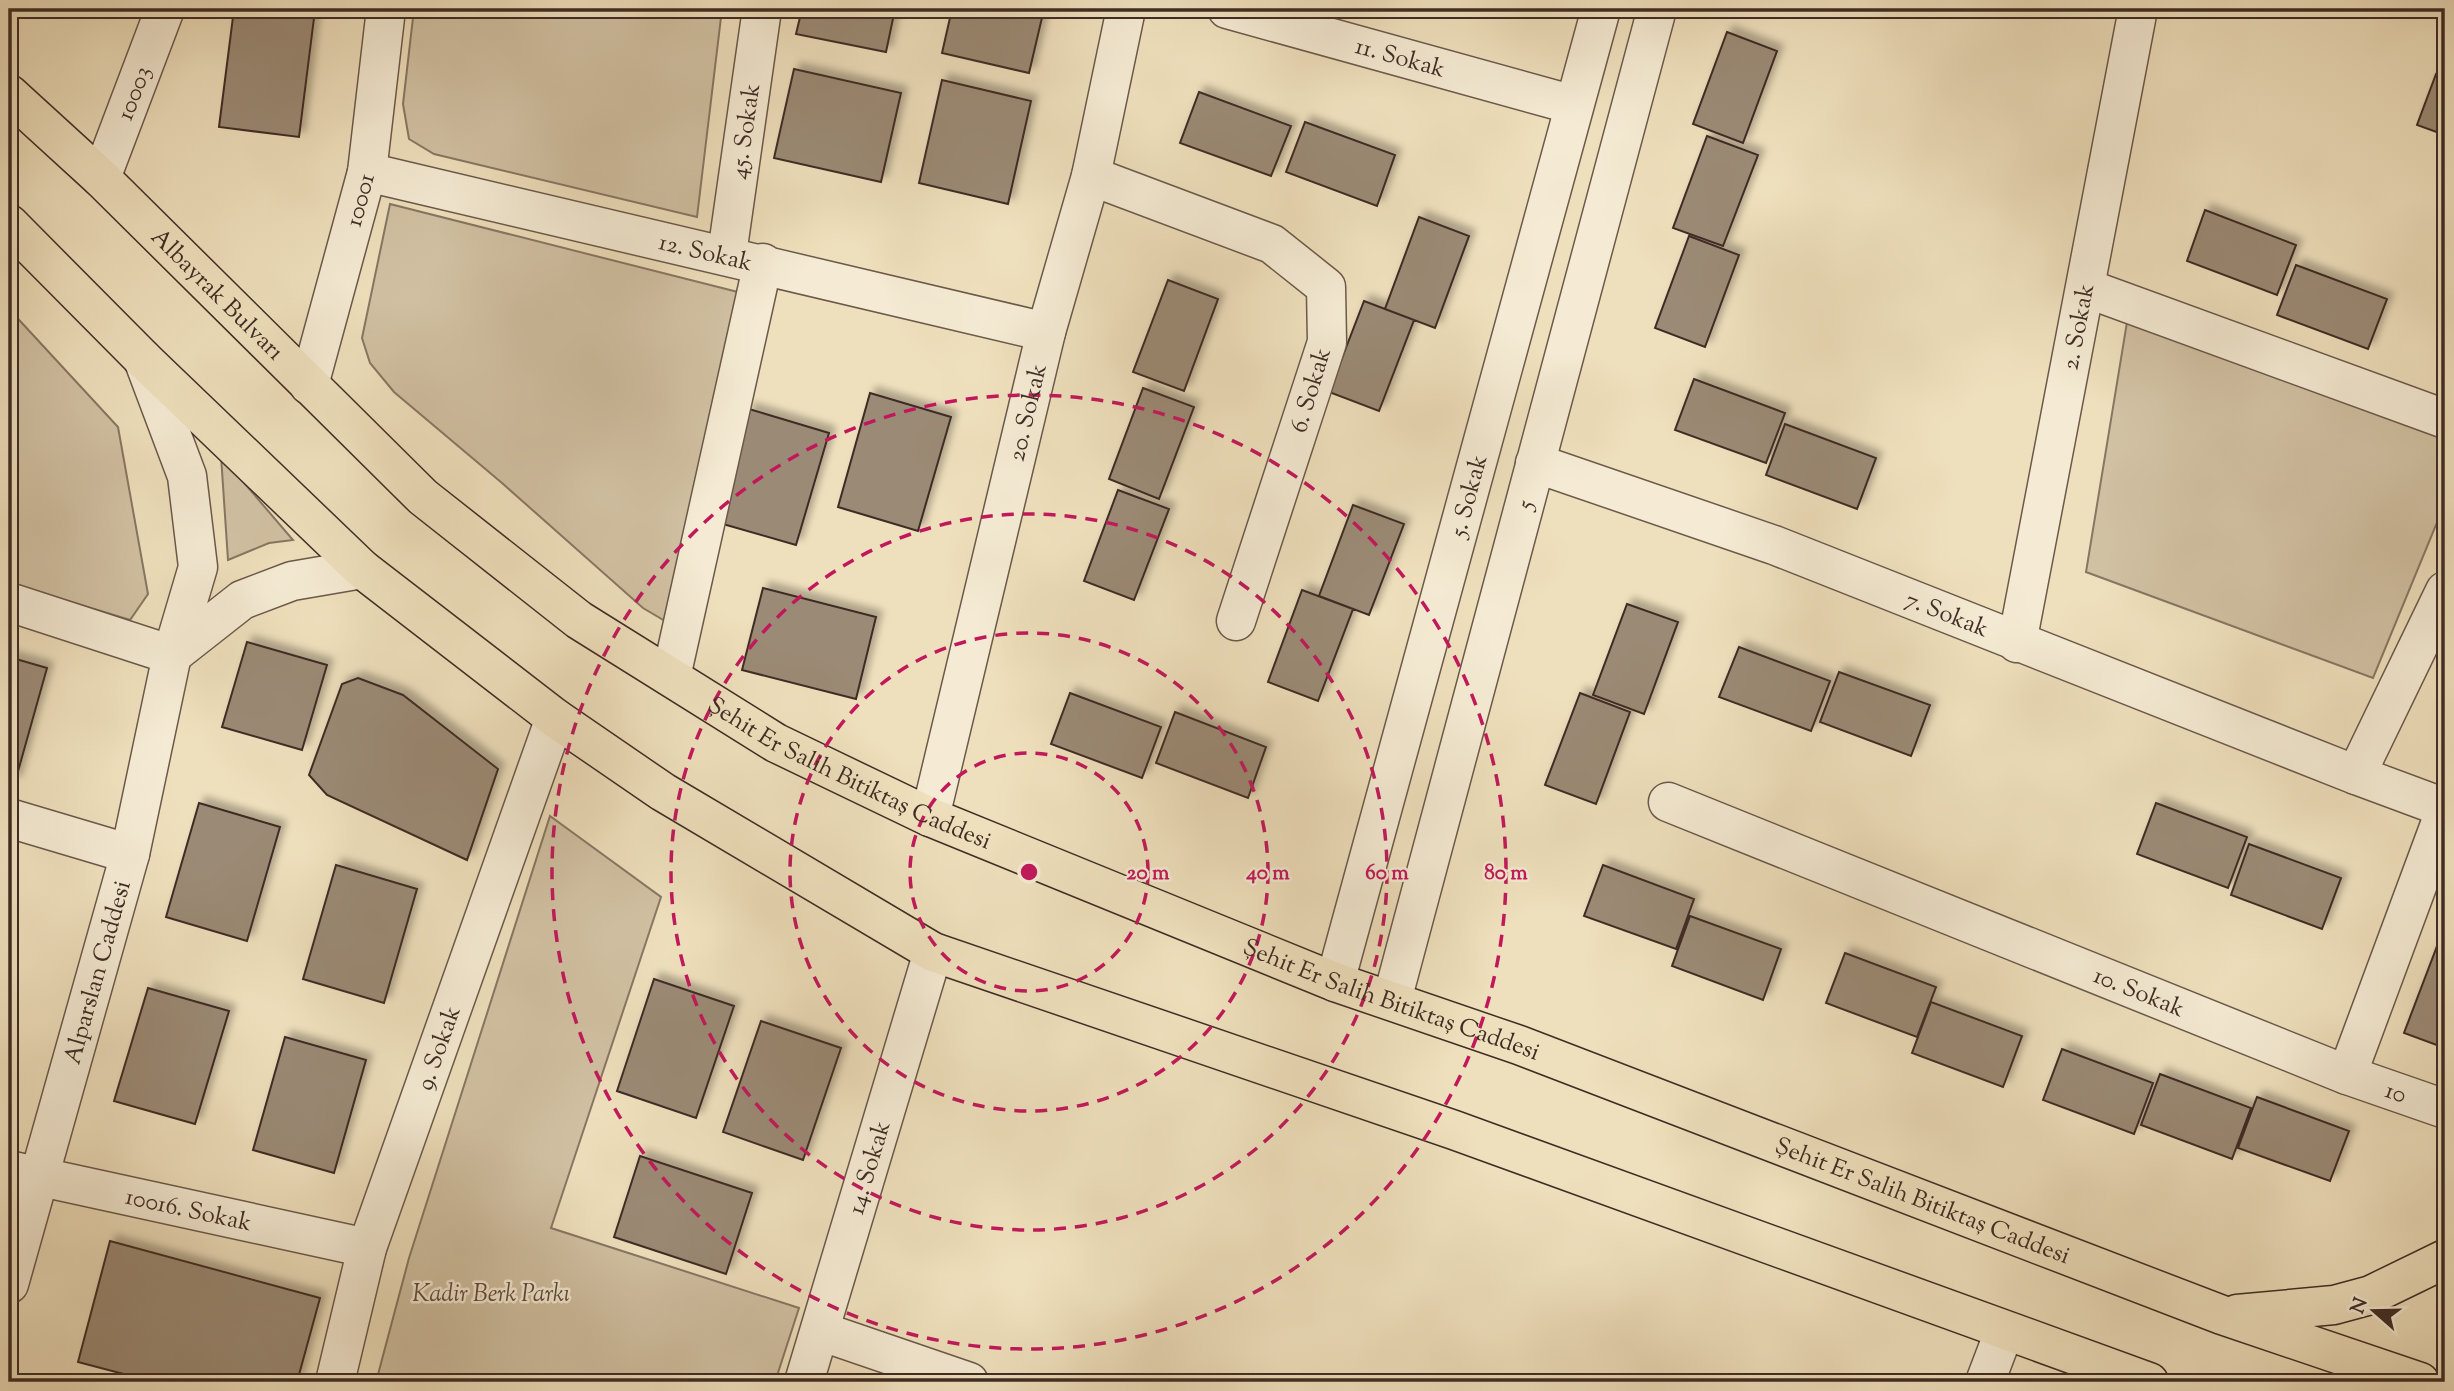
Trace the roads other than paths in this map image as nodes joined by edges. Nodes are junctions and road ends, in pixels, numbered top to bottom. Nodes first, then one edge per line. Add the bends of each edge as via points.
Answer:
1 (165, 9) edge
2 (386, 9) edge
3 (762, 9) edge
4 (1126, 9) edge
5 (1227, 9) edge
6 (1601, 9) edge
7 (1657, 9) edge
8 (2138, 9) edge
9 (9, 94) edge
10 (1574, 105) junction
11 (367, 172) junction
12 (1091, 176) junction
13 (101, 178) junction
14 (9, 224) edge
15 (745, 259) junction
16 (2086, 288) junction
17 (1046, 332) junction
18 (143, 359) junction
19 (309, 385) junction
20 (2445, 419) edge
21 (1535, 463) junction
22 (423, 498) joint
23 (362, 569) junction
24 (2445, 591) edge
25 (9, 602) edge
26 (1236, 621) dead end
27 (2017, 643) junction
28 (172, 655) junction
29 (671, 677) junction
30 (555, 718) junction
31 (2356, 775) junction
32 (1668, 802) dead end
33 (2445, 810) edge
34 (930, 817) junction
35 (9, 818) edge
36 (130, 854) junction
37 (933, 952) junction
38 (1335, 982) junction
39 (1392, 1000) junction
40 (2347, 1075) junction
41 (2445, 1108) edge
42 (23, 1174) edge
43 (367, 1248) junction
44 (2445, 1259) edge
45 (9, 1284) edge
46 (2222, 1315) junction
47 (820, 1331) junction
48 (2004, 1332) junction
49 (335, 1382) edge
50 (804, 1382) edge
51 (968, 1382) edge
52 (1985, 1382) edge
53 (2148, 1382) edge
54 (2420, 1382) edge

1 - 13 street, 10003
2 - 11 street, 10001
3 - 15 street, 45. Sokak
4 - 12 street, 20. Sokak
5 - 10 street, 11. Sokak
6 - 10 street, 5. Sokak
7 - 21 street, 5
8 - 16 street, 2. Sokak
9 - 13 main road, Albayrak Bulvarı
10 - 38 street, 5. Sokak
11 - 15 street, 12. Sokak
11 - 19 street, 10001
12 - 17 street, 20. Sokak
12 - 26 street, 6. Sokak via 1272,244 1326,287 1327,342
13 - 19 main road, Albayrak Bulvarı
14 - 18 main road
15 - 17 street, 12. Sokak
15 - 29 street, 45. Sokak
16 - 20 street
16 - 27 street, 2. Sokak
17 - 34 street, 20. Sokak
18 - 23 main road
18 - 28 street, Alparslan Caddesi via 187,476 198,567
19 - 22 main road, Albayrak Bulvarı
21 - 27 street, 7. Sokak via 1773,545
21 - 39 street, 5
22 - 29 main road, Şehit Er Salih Bitiktaş Caddesi via 579,620
23 - 28 street via 292,581 242,600
23 - 30 main road
24 - 31 street
25 - 28 street
27 - 31 street, 7. Sokak
28 - 36 street, Alparslan Caddesi
29 - 34 main road, Şehit Er Salih Bitiktaş Caddesi via 776,743
30 - 37 main road via 663,792
30 - 43 street, 9. Sokak
31 - 33 street
32 - 40 street, 10. Sokak
33 - 40 street
34 - 38 main road, Şehit Er Salih Bitiktaş Caddesi
35 - 36 street
36 - 42 street, Alparslan Caddesi
37 - 47 street, 14. Sokak
37 - 48 main road via 1454,1130
38 - 39 main road, Şehit Er Salih Bitiktaş Caddesi
39 - 46 main road, Şehit Er Salih Bitiktaş Caddesi
40 - 41 street, 10
42 - 43 street, 10016. Sokak
42 - 45 street, Alparslan Caddesi
43 - 49 street, 9. Sokak
44 - 46 main road via 2371,1295 2334,1305
46 - 54 main road, Şehit Er Salih Bitiktaş Caddesi
47 - 50 street, 14. Sokak
47 - 51 street
48 - 52 street
48 - 53 main road

